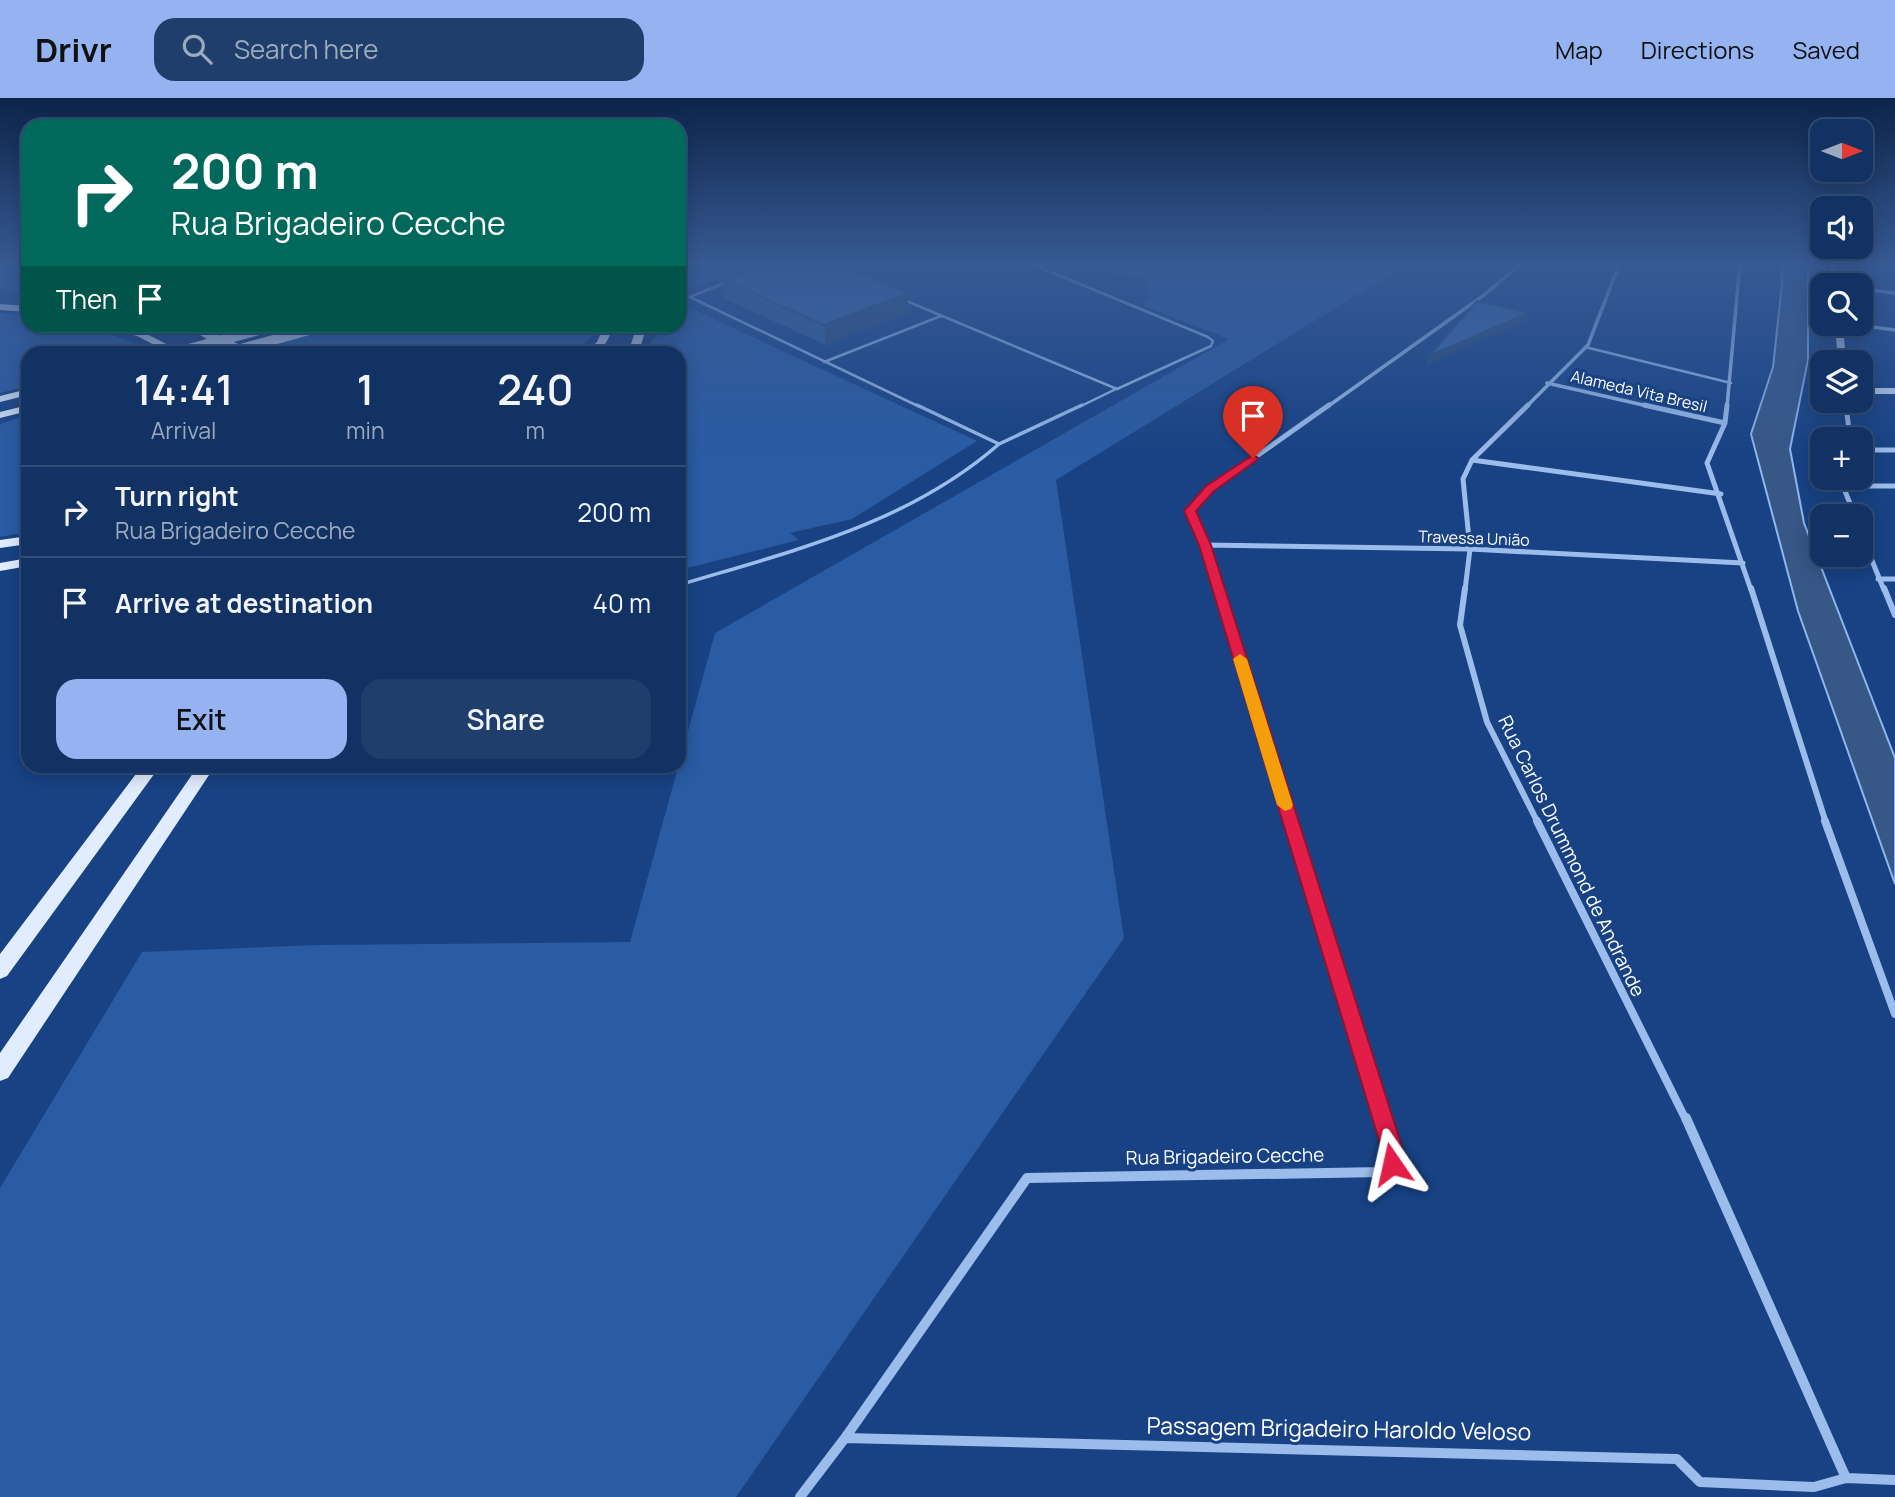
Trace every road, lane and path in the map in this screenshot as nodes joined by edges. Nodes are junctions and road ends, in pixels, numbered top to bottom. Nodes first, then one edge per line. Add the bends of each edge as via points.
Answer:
1 (752, 327) edge
2 (912, 327) edge
3 (968, 327) edge
4 (1181, 327) edge
5 (1438, 327) edge
6 (1593, 327) edge
7 (1735, 327) edge
8 (1875, 327) edge
9 (1895, 330) edge
10 (134, 333) edge
11 (141, 333) edge
12 (205, 333) edge
13 (248, 333) edge
14 (298, 333) edge
15 (150, 337) junction
16 (166, 346) edge
17 (200, 346) edge
18 (235, 346) edge
19 (252, 346) edge
20 (1585, 347) junction
21 (824, 362) junction
22 (1547, 383) junction
23 (1731, 383) junction
24 (1117, 389) junction
25 (1873, 390) edge
26 (1895, 391) edge
27 (21, 394) edge
28 (0, 399) edge
29 (21, 410) edge
30 (0, 415) edge
31 (1726, 423) junction
32 (999, 444) junction
33 (1873, 450) edge
34 (1895, 450) edge
35 (1472, 460) junction
36 (1873, 486) edge
37 (1895, 486) edge
38 (1721, 494) junction
39 (21, 541) edge
40 (0, 544) edge
41 (1205, 545) junction
42 (1470, 549) junction
43 (21, 563) edge
44 (1743, 563) junction
45 (1873, 566) edge
46 (0, 567) edge
47 (1878, 579) junction
48 (1895, 579) edge
49 (686, 583) edge
50 (1895, 615) edge
51 (147, 773) edge
52 (202, 773) edge
53 (0, 970) edge
54 (1895, 1014) edge
55 (0, 1071) edge
56 (845, 1438) junction
57 (1846, 1479) junction
58 (1895, 1480) edge
59 (800, 1497) edge

1 - 21 lane
2 - 21 lane
3 - 24 lane
4 - 24 lane via 1213,341 1211,346
5 - 41 street, Rua Brigadeiro Cecche via 1210,489 1190,511
6 - 20 street
7 - 23 street
8 - 9 street
10 - 15 main road
11 - 15 main road
12 - 18 main road
13 - 17 main road, bridge
14 - 19 main road, bridge
15 - 16 main road
20 - 22 street
20 - 23 lane
21 - 32 lane
22 - 31 street, Alameda Vita Bresil
22 - 35 street
23 - 31 street
24 - 32 lane
25 - 26 street
27 - 28 main road
29 - 30 main road
31 - 38 street via 1707,463
32 - 49 lane via 947,485 859,529
33 - 34 street
35 - 38 street
35 - 42 street, Rua Carlos Drummond de Andrande via 1463,479
36 - 37 street
38 - 44 street via 1733,544
39 - 40 main road
41 - 42 street, Travessa União
41 - 56 street, Rua Brigadeiro Cecche via 1391,1147 1392,1164 1383,1172 1027,1178
42 - 44 street, Travessa União
42 - 57 street, Rua Carlos Drummond de Andrande via 1460,625 1487,722 1695,1137
43 - 46 main road
44 - 54 street via 1820,807
45 - 47 street
47 - 48 street
47 - 50 street
51 - 53 main road
52 - 55 main road
56 - 57 street, Passagem Brigadeiro Haroldo Veloso via 1677,1459 1700,1482 1814,1488
56 - 59 street
57 - 58 street, Passagem Brigadeiro Haroldo Veloso

